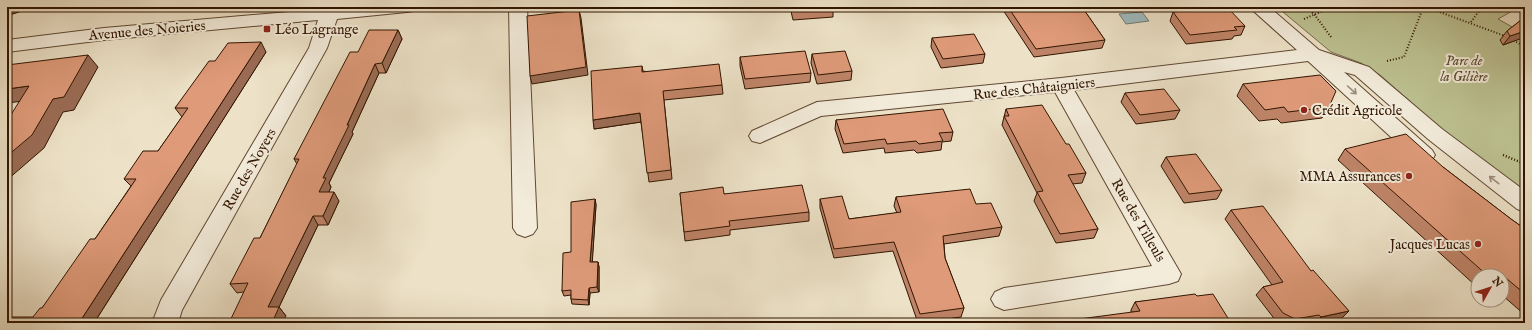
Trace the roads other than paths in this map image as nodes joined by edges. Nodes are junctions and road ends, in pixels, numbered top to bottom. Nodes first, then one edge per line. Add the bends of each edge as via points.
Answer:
1 (407, 7) edge
2 (518, 7) edge
3 (1258, 7) edge
4 (372, 9) edge
5 (291, 12) edge
6 (329, 14) junction
7 (7, 46) edge
8 (1313, 54) junction
9 (1061, 85) junction
10 (760, 136) dead end
11 (1437, 166) edge
12 (1525, 204) edge
13 (525, 228) dead end
14 (1004, 299) dead end
15 (165, 323) edge

1 - 4 street, Avenue des Noieries
2 - 13 street
3 - 8 street
4 - 6 street, Avenue des Noieries
5 - 6 street, Avenue des Noieries
5 - 7 street, Avenue des Noieries
6 - 15 street, Rue des Noyers via 318,48 170,308
8 - 9 street, Rue des Châtaigniers
8 -> 11 street
12 -> 8 street via 1435,134 1362,71
9 - 10 street, Rue des Châtaigniers via 817,109
9 - 14 street, Rue des Tilleuls via 1169,274

